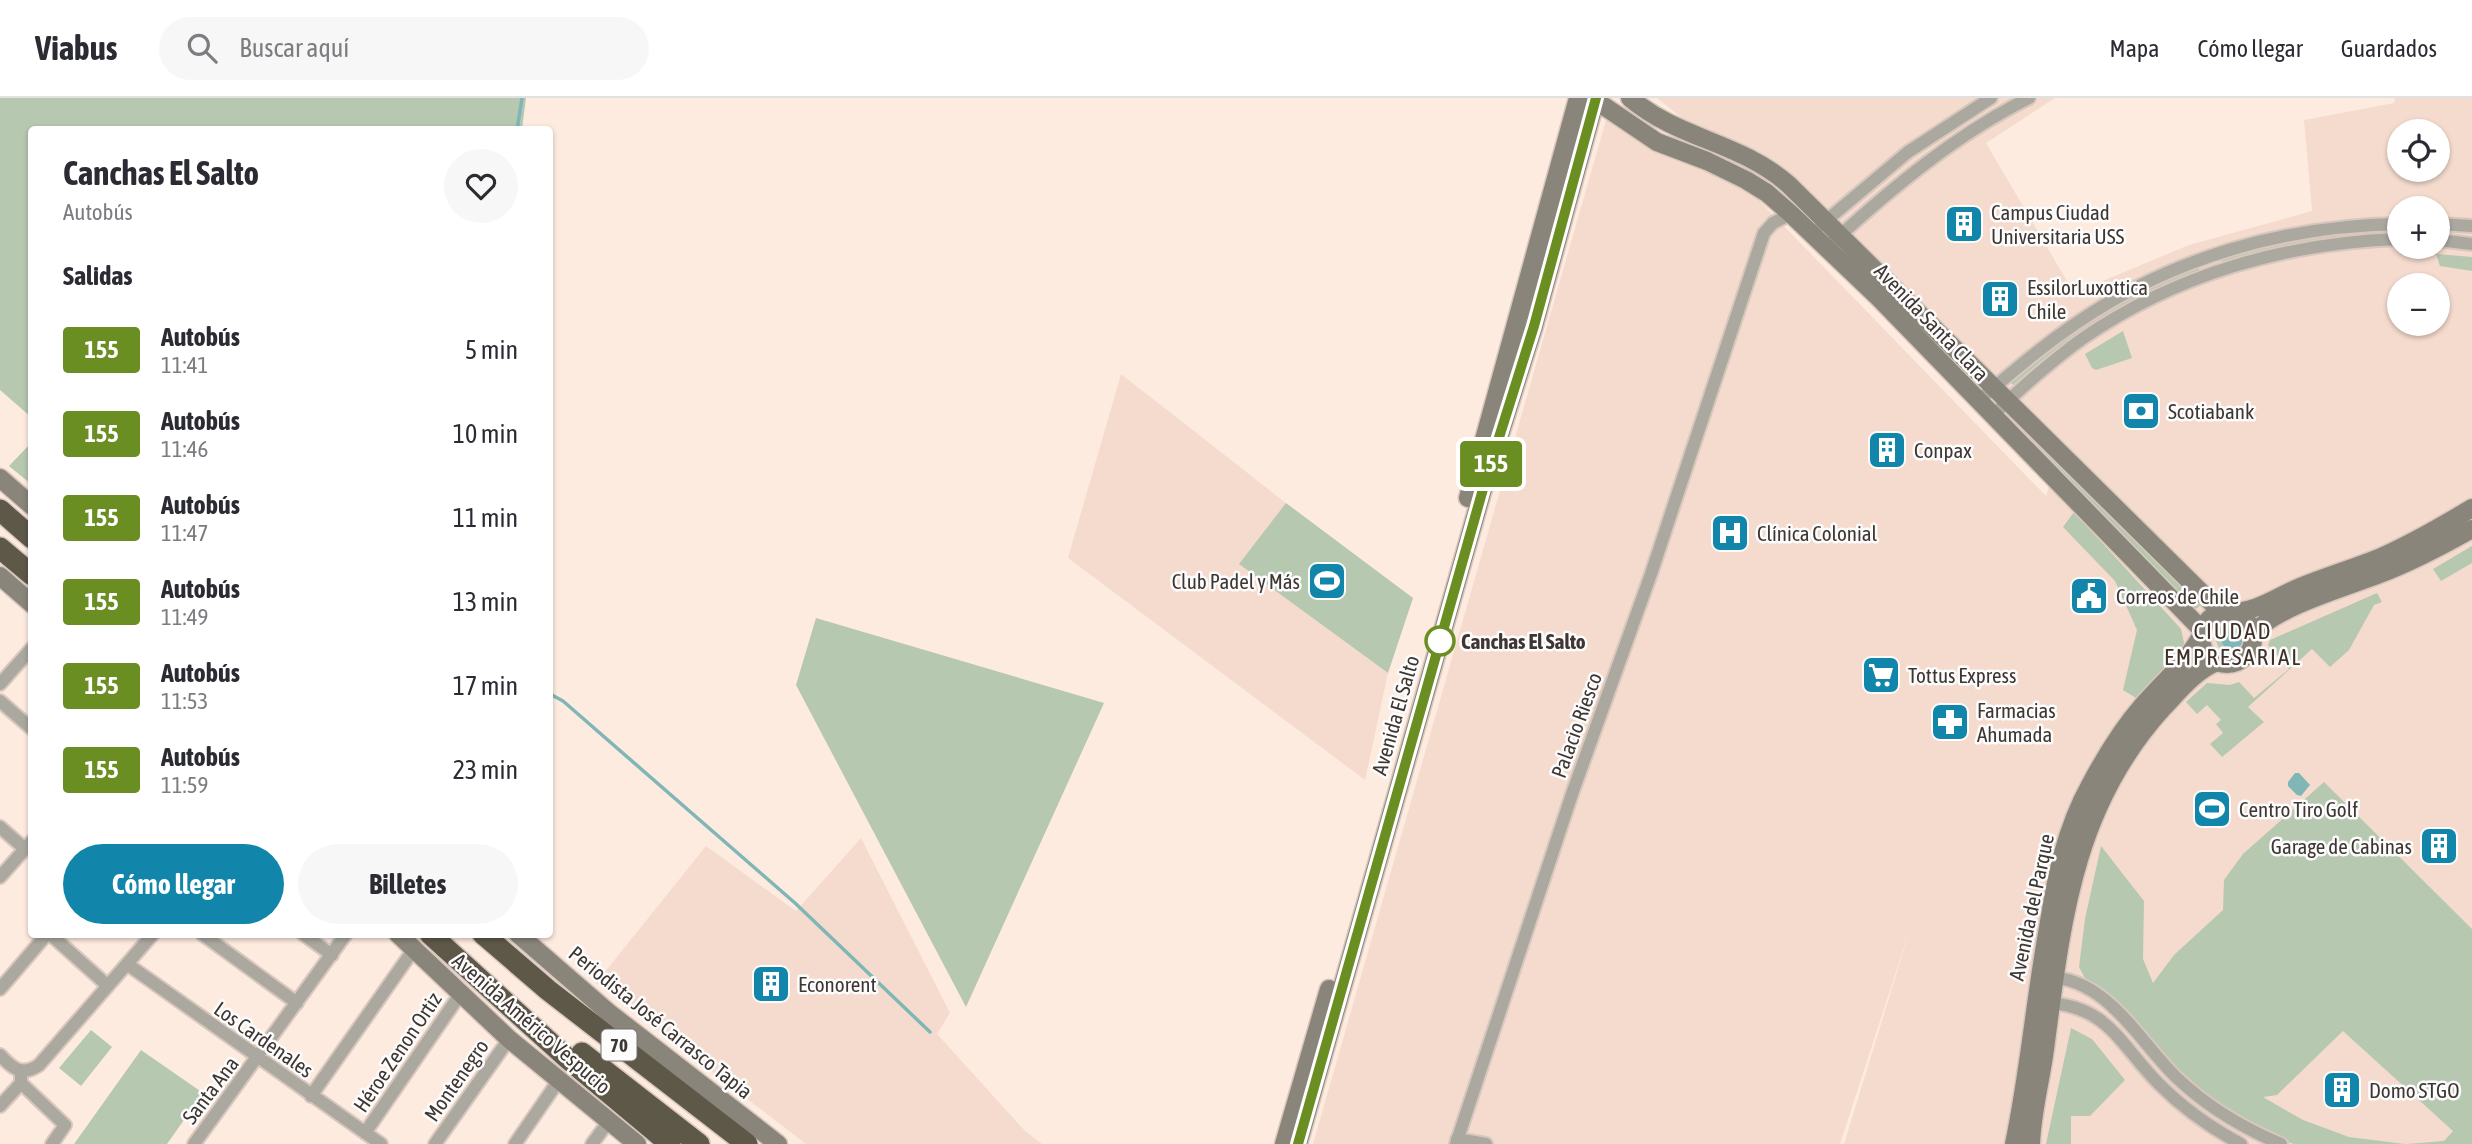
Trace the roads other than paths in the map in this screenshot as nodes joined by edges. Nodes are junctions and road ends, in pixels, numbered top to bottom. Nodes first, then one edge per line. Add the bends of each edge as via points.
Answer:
1 (1630, 98) edge
2 (2029, 98) edge
3 (1590, 99) edge
4 (1987, 100) edge
5 (1967, 112) junction
6 (1993, 118) junction
7 (1978, 127) junction
8 (1791, 214) junction
9 (1826, 221) junction
10 (2387, 224) edge
11 (2450, 225) edge
12 (2472, 226) edge
13 (1812, 234) junction
14 (1839, 235) junction
15 (2387, 240) edge
16 (2450, 241) edge
17 (2472, 244) edge
18 (1826, 248) junction
19 (2215, 254) junction
20 (2197, 260) junction
21 (2221, 269) junction
22 (2204, 275) junction
23 (1993, 388) junction
24 (1978, 401) junction
25 (2007, 402) junction
26 (1992, 415) junction
27 (0, 478) edge
28 (28, 502) edge
29 (2472, 508) edge
30 (0, 510) edge
31 (2472, 529) edge
32 (28, 534) edge
33 (0, 548) edge
34 (28, 572) edge
35 (0, 576) edge
36 (28, 600) edge
37 (2225, 612) junction
38 (2201, 633) junction
39 (2253, 634) junction
40 (28, 652) edge
41 (2217, 662) junction
42 (0, 684) edge
43 (0, 701) edge
44 (28, 726) edge
45 (0, 827) edge
46 (28, 845) edge
47 (0, 877) edge
48 (45, 938) edge
49 (54, 938) edge
50 (150, 938) edge
51 (208, 938) edge
52 (309, 938) edge
53 (343, 938) edge
54 (488, 938) edge
55 (523, 938) edge
56 (422, 942) edge
57 (332, 955) junction
58 (127, 964) junction
59 (468, 968) junction
60 (2047, 977) junction
61 (108, 986) junction
62 (0, 989) edge
63 (461, 993) junction
64 (297, 1003) junction
65 (2043, 1003) junction
66 (509, 1039) junction
67 (0, 1055) edge
68 (257, 1059) junction
69 (21, 1077) junction
70 (559, 1080) junction
71 (311, 1096) junction
72 (0, 1106) edge
73 (2224, 1115) junction
74 (609, 1121) junction
75 (2214, 1128) junction
76 (2253, 1131) junction
77 (365, 1133) junction
78 (1456, 1142) edge
79 (52, 1144) edge
80 (194, 1144) edge
81 (381, 1144) edge
82 (435, 1144) edge
83 (515, 1144) edge
84 (592, 1144) edge
85 (637, 1144) edge
86 (670, 1144) edge
87 (699, 1144) edge
88 (747, 1144) edge
89 (778, 1144) edge
90 (1284, 1144) edge
91 (1298, 1144) edge
92 (1486, 1144) edge
93 (2014, 1144) edge
94 (2031, 1144) edge
95 (2241, 1144) edge
96 (2281, 1144) edge

1 - 9 street, Avenida Santa Clara via 1679,130 1766,166
2 - 6 street
3 - 8 street, Avenida Santa Clara via 1657,142 1746,180
3 - 90 street, Avenida El Salto
3 - 91 street, Avenida El Salto via 1534,326 1481,495
4 - 5 street
4 - 6 street via 1985,113
5 - 7 street via 1976,116
5 - 9 street via 1908,152
6 - 7 street
7 - 14 street
8 - 13 street, Avenida Santa Clara
8 - 78 street, Palacio Riesco via 1764,233
9 - 13 street
9 - 14 street, Avenida Santa Clara
10 - 19 street via 2300,232
11 - 12 street
13 - 18 street, Avenida Santa Clara
14 - 18 street
14 - 23 street, Avenida Santa Clara
15 - 21 street via 2295,250
16 - 17 street
18 - 24 street, Avenida Santa Clara
19 - 20 street
19 - 21 street
20 - 22 street
20 - 23 street via 2093,312
21 - 22 street
22 - 25 street via 2102,326
23 - 24 street
23 - 25 street, Avenida Santa Clara
24 - 26 street, Avenida Santa Clara
25 - 26 street
25 - 37 street, Avenida Santa Clara
26 - 38 street, Avenida Santa Clara
27 - 28 street
29 - 37 street via 2383,556 2255,609
30 - 32 highway
31 - 39 street via 2409,562 2283,613
33 - 34 highway
35 - 36 street
37 - 38 street via 2207,621
37 - 39 street via 2245,619
38 - 41 street via 2204,652
38 - 60 street, Avenida del Parque via 2189,656 2130,722 2082,801 2056,878
39 - 41 street via 2246,656 2233,664
40 - 42 street
41 - 60 street, Avenida del Parque via 2196,674 2156,716 2102,797 2079,855
43 - 44 street
45 - 46 street
46 - 47 street
48 - 62 street
49 - 61 street
50 - 58 street
51 - 64 street
52 - 57 street
53 - 57 street, Santa Ana
54 - 88 highway, 70
55 - 89 street, Periodista José Carrasco Tapia via 608,1012
56 - 59 highway, 70
56 - 63 street, Avenida Américo Vespucio
56 - 71 street
57 - 64 street, Santa Ana
58 - 61 street
58 - 68 street, Los Cardenales
59 - 86 highway
59 - 87 highway, 70
60 - 65 street, Avenida del Parque
60 - 73 street via 2073,981 2117,1009 2177,1078
61 - 69 street via 39,1065
63 - 66 street, Avenida Américo Vespucio
63 - 77 street, Héroe Zenon Ortiz
64 - 68 street, Santa Ana
65 - 75 street via 2076,1007 2105,1022 2161,1085
65 - 93 street, Avenida del Parque
65 - 94 street, Avenida del Parque
66 - 70 street, Avenida Américo Vespucio
66 - 82 street, Montenegro
67 - 69 street
68 - 71 street, Los Cardenales
68 - 80 street, Santa Ana
69 - 72 street
69 - 79 street via 65,1125
70 - 74 street, Avenida Américo Vespucio
70 - 83 street
71 - 77 street, Los Cardenales
73 - 75 street via 2226,1126
73 - 76 street
74 - 84 street
74 - 85 street, Avenida Américo Vespucio
75 - 95 street
76 - 95 street via 2242,1135
76 - 96 street
77 - 81 street, Los Cardenales
78 - 92 street

